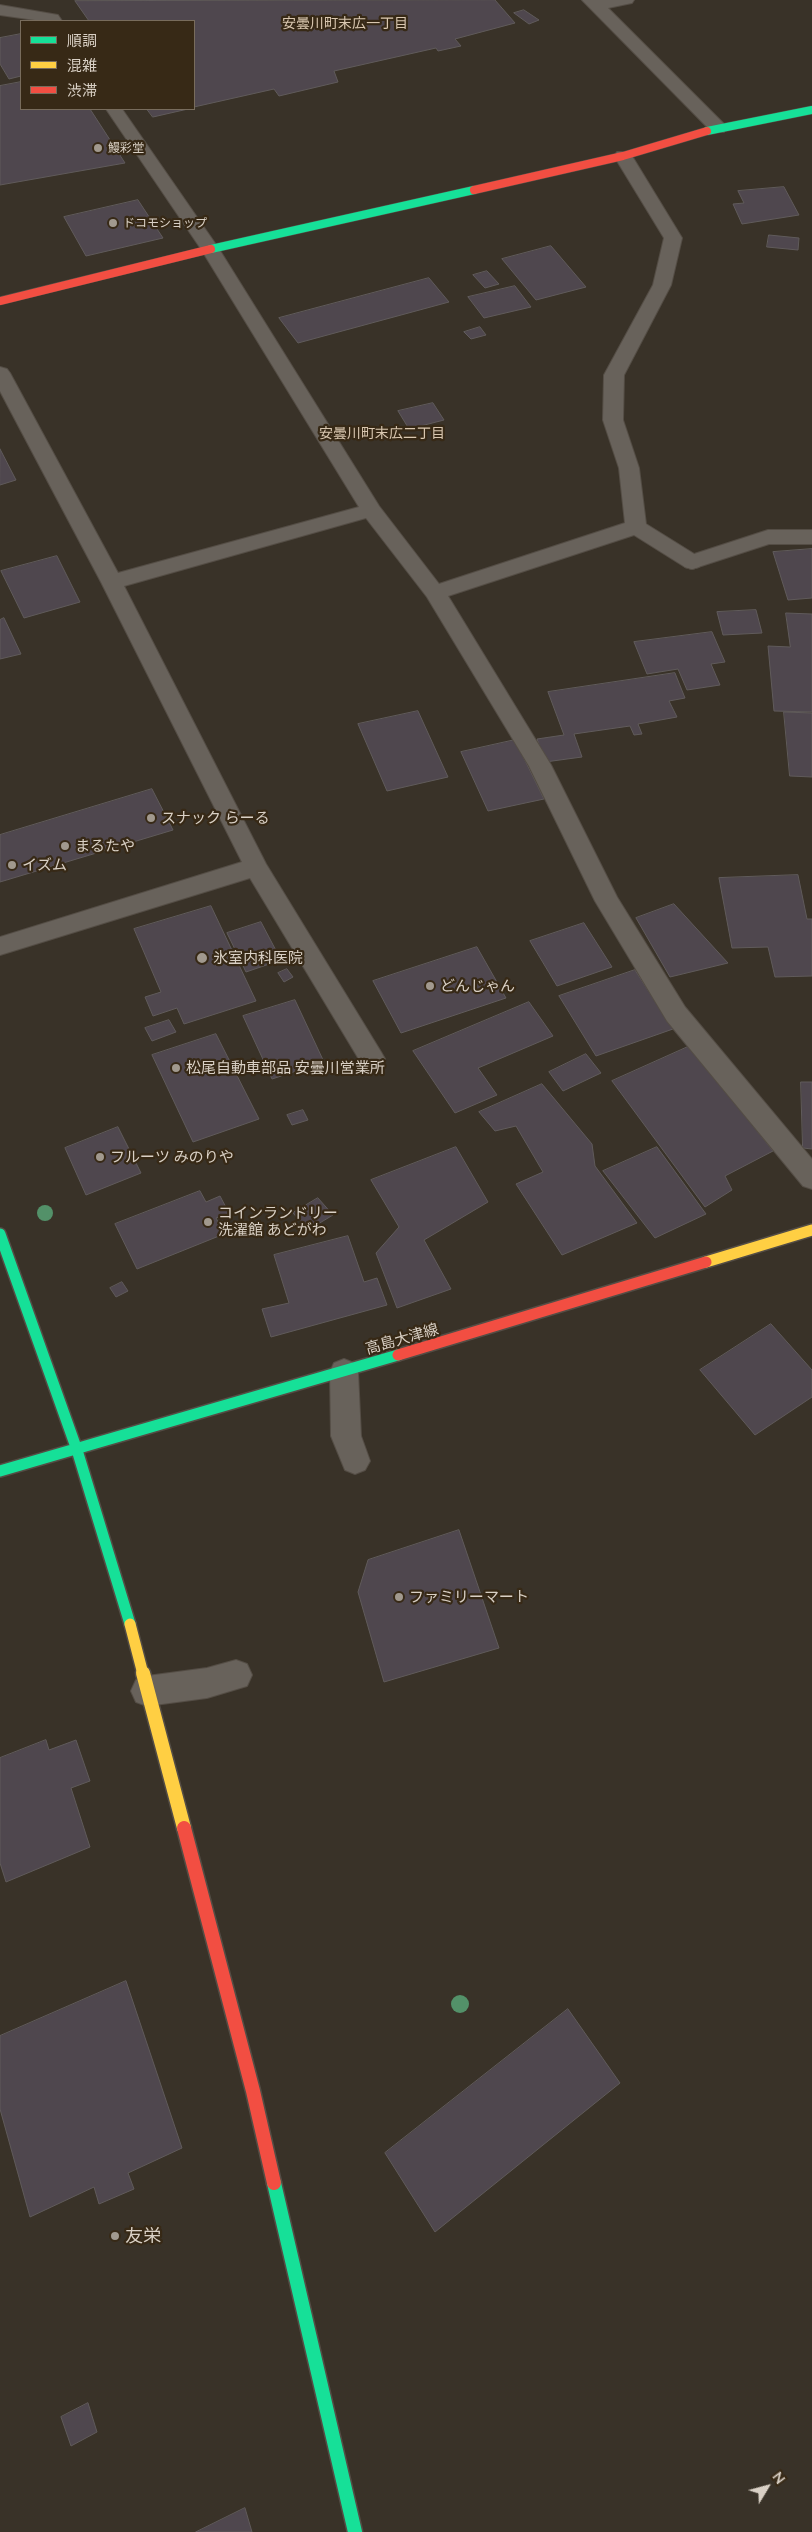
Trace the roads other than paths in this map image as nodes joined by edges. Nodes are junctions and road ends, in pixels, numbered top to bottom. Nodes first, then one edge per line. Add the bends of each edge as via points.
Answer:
1 (626, 0) edge
2 (593, 3) edge
3 (0, 10) edge
4 (53, 20) edge
5 (115, 110) edge
6 (812, 110) edge
7 (718, 128) junction
8 (623, 156) junction
9 (210, 249) junction
10 (0, 301) edge
11 (0, 373) edge
12 (371, 510) junction
13 (636, 527) junction
14 (812, 537) edge
15 (112, 582) junction
16 (435, 593) junction
17 (256, 867) junction
18 (0, 946) edge
19 (372, 1059) dead end
20 (812, 1178) edge
21 (812, 1230) edge
22 (0, 1234) edge
23 (344, 1372) junction
24 (77, 1450) junction
25 (355, 1461) dead end
26 (0, 1471) edge
27 (236, 1674) dead end
28 (147, 1690) junction
29 (354, 2532) edge

1 - 2 street
2 - 7 street
3 - 4 street
5 - 9 street
6 - 7 street
7 - 8 street
8 - 9 street
8 - 13 street via 674,238 662,285 614,375 613,420 629,468
9 - 10 street
9 - 12 street
11 - 15 street
12 - 15 street
12 - 16 street
13 - 14 street via 692,562 768,537
13 - 16 street
15 - 17 street
16 - 20 street via 540,765 607,901 676,1014
17 - 18 street
17 - 19 street
21 - 23 street, 高島大津線
22 - 24 street
23 - 24 street, 高島大津線
23 - 25 street via 346,1436
24 - 26 street, 高島大津線
24 - 28 street via 123,1597
27 - 28 street via 207,1682
28 - 29 street via 253,2091

